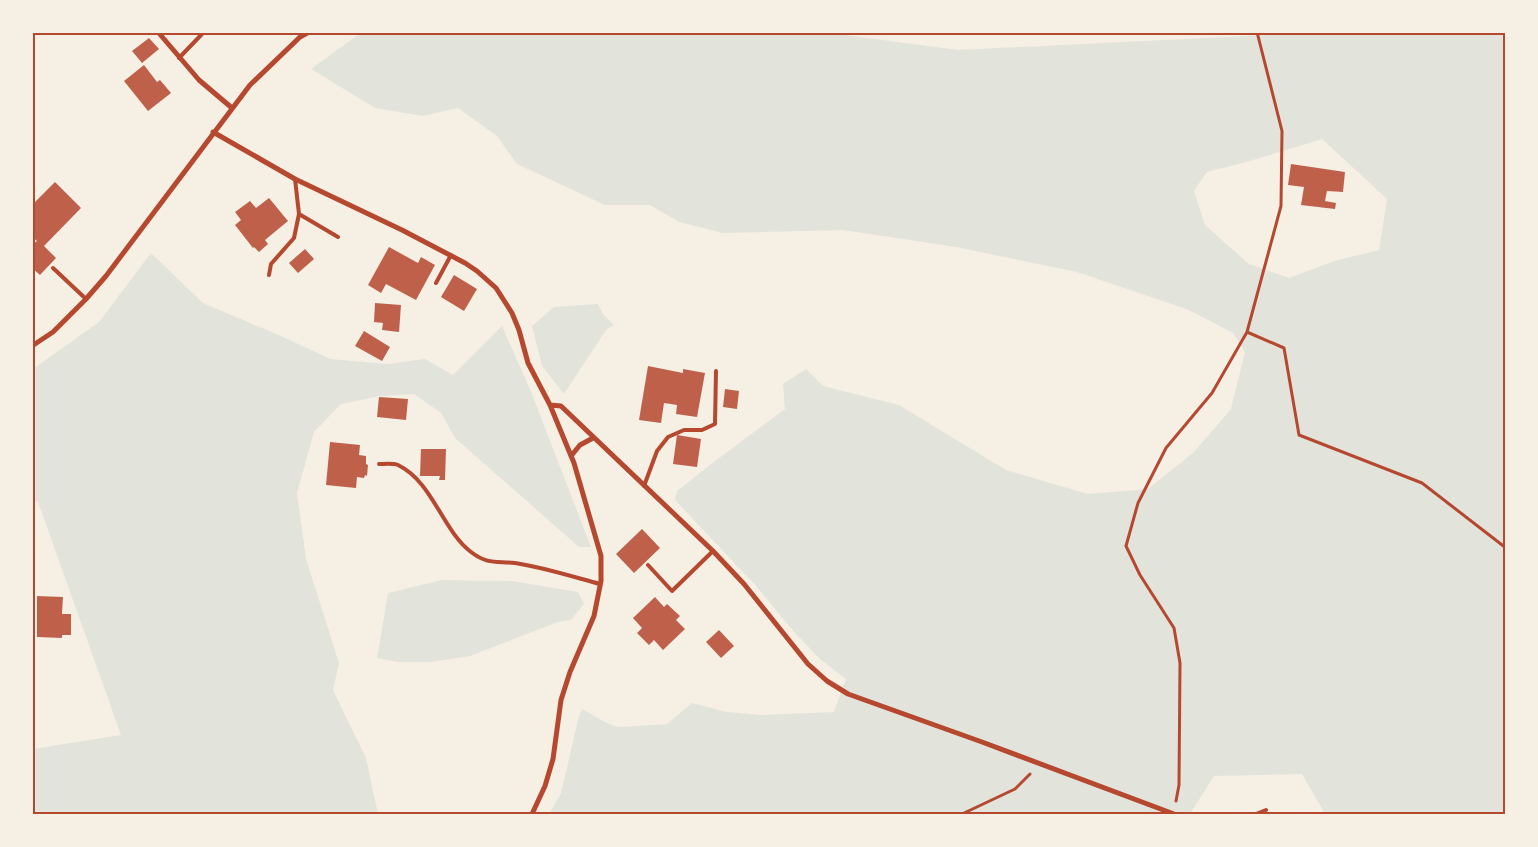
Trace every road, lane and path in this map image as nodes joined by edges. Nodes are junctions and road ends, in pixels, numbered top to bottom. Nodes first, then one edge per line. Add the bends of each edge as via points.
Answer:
1 (158, 32) edge
2 (309, 32) edge
3 (1257, 32) edge
4 (202, 34) dead end
5 (180, 58) junction
6 (232, 108) junction
7 (213, 132) junction
8 (295, 179) junction
9 (299, 214) junction
10 (338, 237) dead end
11 (451, 255) junction
12 (53, 268) dead end
13 (269, 275) dead end
14 (436, 283) dead end
15 (86, 299) junction
16 (1247, 332) junction
17 (32, 346) edge
18 (716, 371) dead end
19 (550, 405) junction
20 (594, 438) junction
21 (571, 456) junction
22 (379, 464) dead end
23 (644, 486) junction
24 (1506, 548) edge
25 (713, 551) junction
26 (648, 565) dead end
27 (600, 584) junction
28 (1039, 764) junction
29 (1266, 810) dead end
30 (532, 814) edge
31 (962, 814) edge
32 (1174, 814) edge
33 (1256, 814) edge

1 - 5 street
2 - 6 street via 268,66
3 - 16 path via 1282,131 1281,206
4 - 5 lane
5 - 6 street via 199,80
6 - 7 street
7 - 8 street
7 - 15 street
8 - 9 lane
8 - 11 street
9 - 10 lane
9 - 13 lane via 294,238 271,264
11 - 14 lane
11 - 19 street via 477,271 503,298 519,330 528,363
12 - 15 lane
15 - 17 street via 53,332
16 - 24 path via 1284,348 1299,435 1422,482
16 - 32 path via 1212,393 1166,448 1138,503 1126,546 1140,575 1174,628 1180,663 1179,785
18 - 23 lane via 715,424 668,437 657,451
19 - 20 street via 561,406
19 - 21 street
20 - 21 street via 580,445
20 - 23 street
21 - 27 street via 601,556
22 - 27 lane via 396,464 414,476 458,541 472,553 489,562 514,563
23 - 25 street
25 - 26 lane via 672,591
25 - 28 street via 808,664 827,681 848,694
27 - 30 street via 594,616 561,700 545,786
28 - 31 path via 1015,789
28 - 32 street
29 - 33 lane

